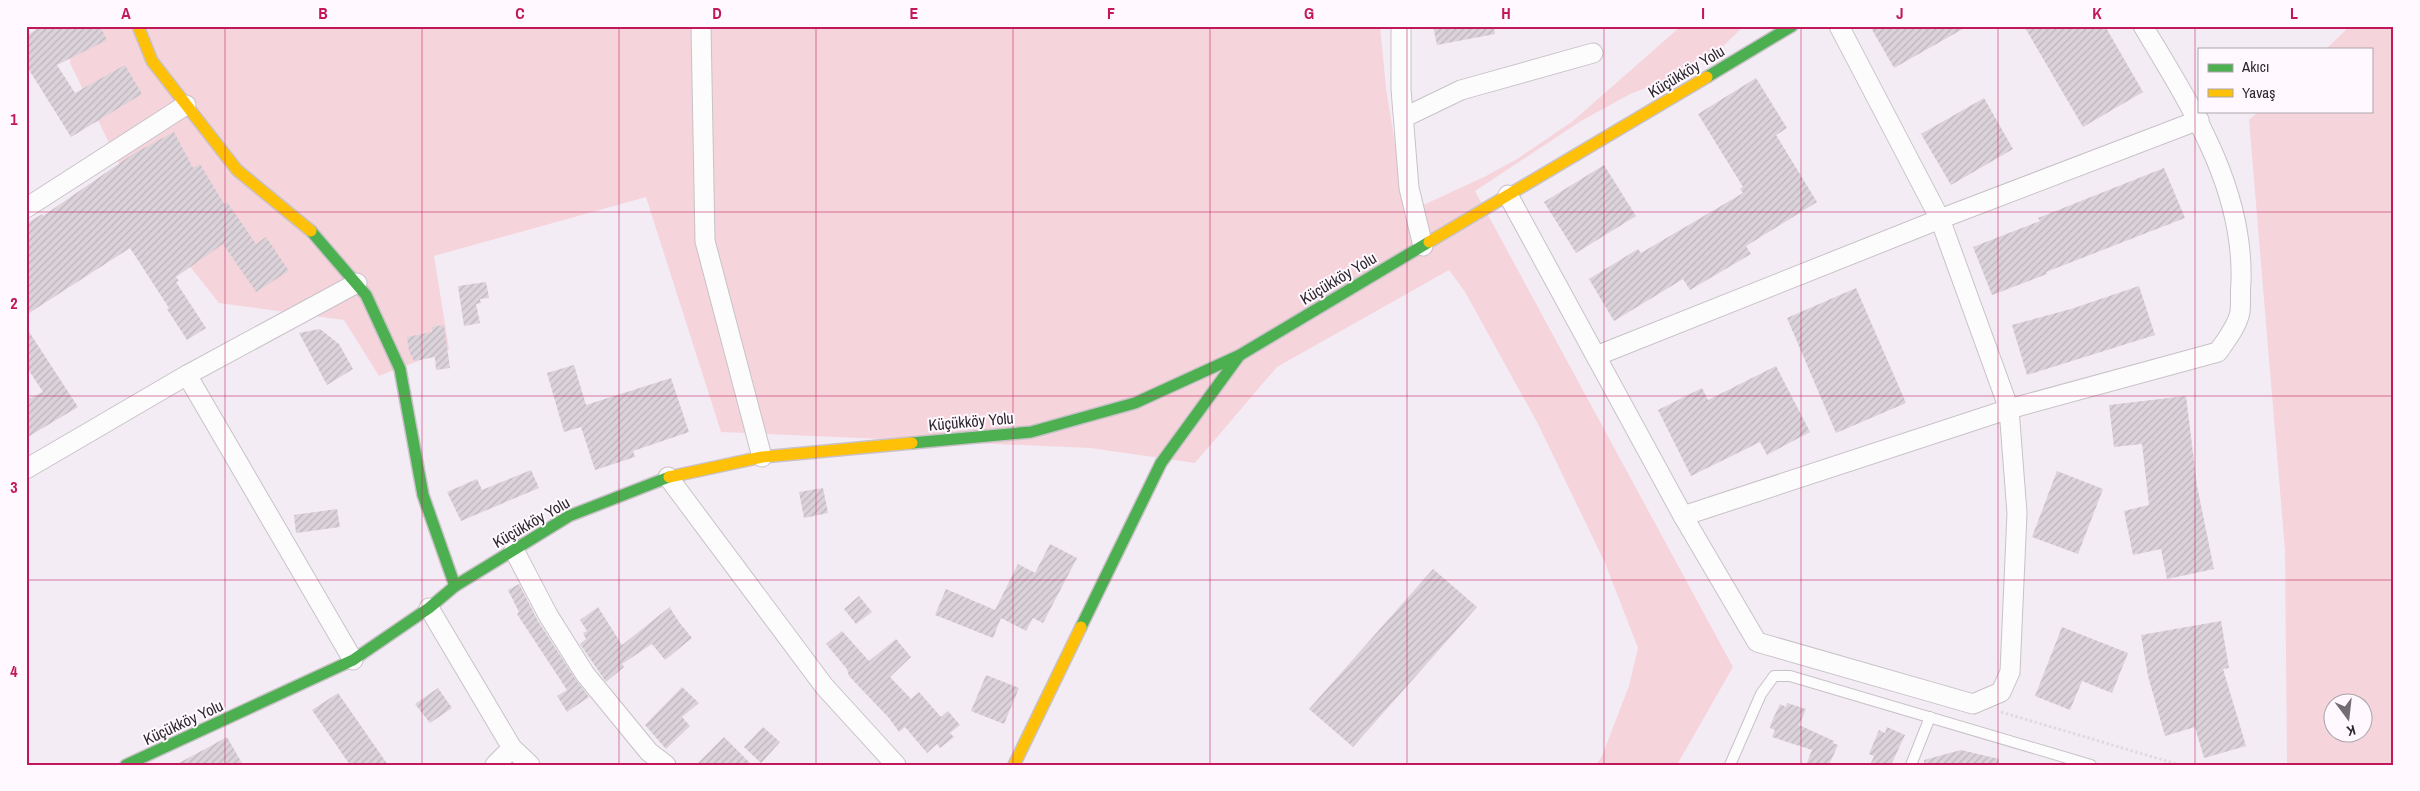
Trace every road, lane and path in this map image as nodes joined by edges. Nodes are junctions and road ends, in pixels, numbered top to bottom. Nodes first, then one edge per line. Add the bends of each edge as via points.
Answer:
1 (138, 26) edge
2 (701, 26) edge
3 (1401, 26) edge
4 (1792, 26) edge
5 (1839, 26) edge
6 (2144, 26) edge
7 (1592, 53) dead end
8 (186, 105) junction
9 (1405, 116) junction
10 (2199, 120) junction
11 (1508, 195) junction
12 (26, 208) edge
13 (1940, 219) junction
14 (1423, 246) junction
15 (357, 284) junction
16 (1240, 355) junction
17 (1596, 356) junction
18 (187, 375) junction
19 (2009, 409) junction
20 (762, 457) junction
21 (26, 469) edge
22 (668, 476) junction
23 (1683, 516) junction
24 (514, 550) junction
25 (455, 586) junction
26 (429, 608) junction
27 (353, 660) junction
28 (1973, 704) junction
29 (1930, 717) junction
30 (512, 748) junction
31 (643, 758) edge
32 (1016, 764) edge
33 (126, 765) edge
34 (495, 765) edge
35 (530, 765) edge
36 (666, 765) edge
37 (896, 765) edge
38 (1730, 765) edge
39 (1911, 765) edge
40 (2091, 765) edge
41 (2180, 765) edge

1 - 8 main road via 152,61
2 - 20 street via 705,241
3 - 9 street via 1401,89
4 - 11 main road, Küçükköy Yolu
5 - 13 street
6 - 10 street
7 - 9 street via 1461,90
8 - 12 street
8 - 15 main road via 237,170 315,234
9 - 14 street via 1409,188
10 - 13 street
10 - 19 street via 2225,180 2242,253 2240,312 2230,334 2218,352
11 - 14 main road, Küçükköy Yolu
11 - 17 street
13 - 17 street
13 - 19 street
14 - 16 main road, Küçükköy Yolu
15 - 18 street
15 - 25 main road via 366,295 400,369 423,495
16 - 20 main road, Küçükköy Yolu via 1135,403 1031,432
16 - 32 main road via 1160,463
17 - 23 street
18 - 21 street
18 - 27 street
19 - 23 street
19 - 28 street via 2016,513 2010,672 2001,692
20 - 22 main road, Küçükköy Yolu
22 - 24 main road, Küçükköy Yolu via 568,516
22 - 37 street via 824,686
23 - 28 street via 1757,642
24 - 25 main road, Küçükköy Yolu
24 - 31 street via 548,615
25 - 26 main road, Küçükköy Yolu
26 - 27 main road, Küçükköy Yolu
26 - 30 street
27 - 33 main road, Küçükköy Yolu
28 - 41 path
29 - 38 lane via 1790,676 1774,676 1761,694
29 - 39 lane
29 - 40 lane
30 - 34 street
30 - 35 street
31 - 36 street

